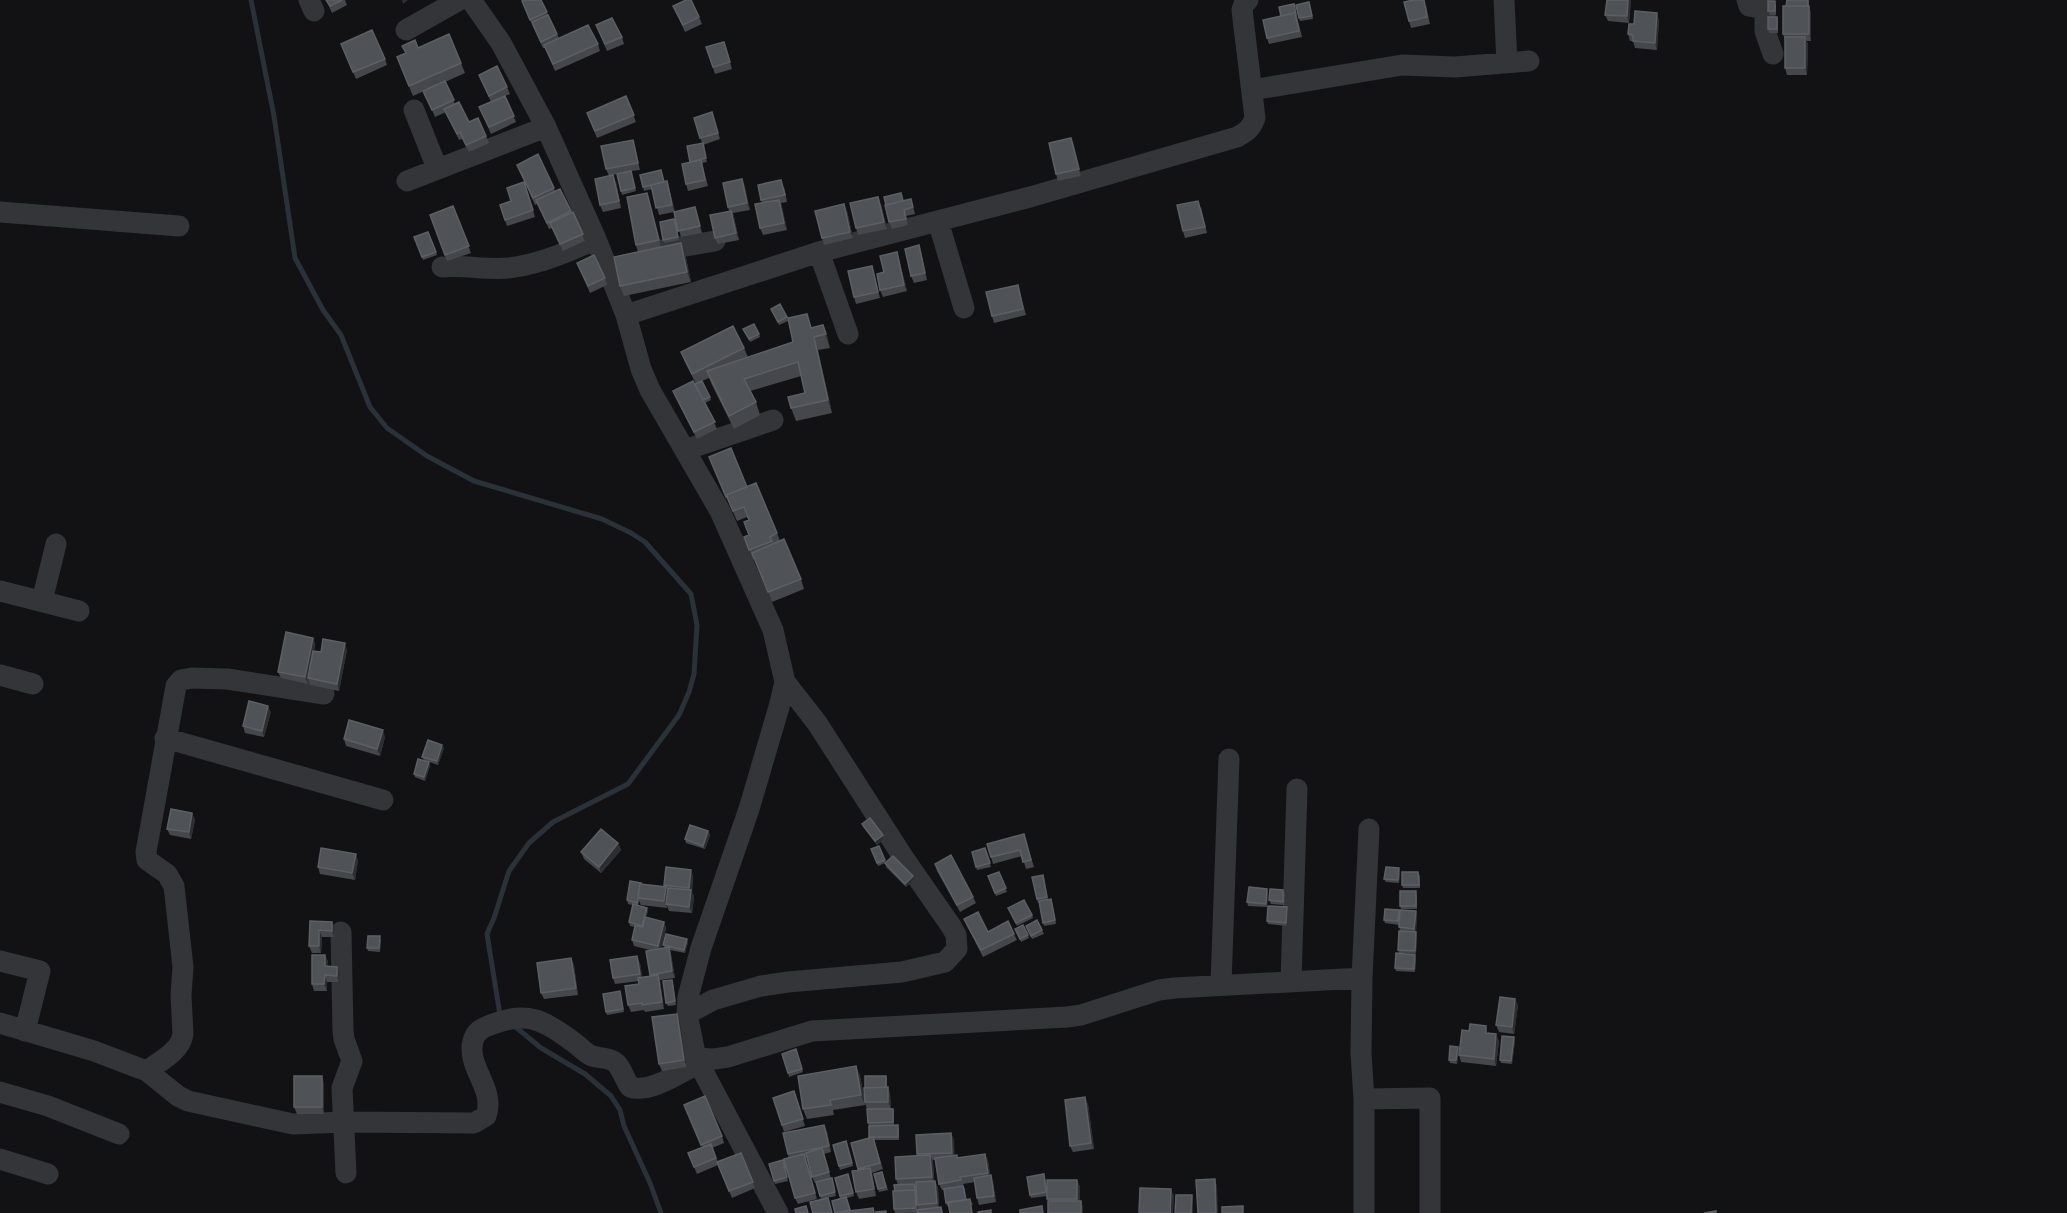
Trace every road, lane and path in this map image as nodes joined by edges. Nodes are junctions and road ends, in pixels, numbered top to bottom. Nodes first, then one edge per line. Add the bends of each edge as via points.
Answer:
1 (459, 0) edge
2 (471, 0) edge
3 (1248, 0) edge
4 (1504, 0) edge
5 (1747, 0) edge
6 (406, 30) dead end
7 (1773, 54) dead end
8 (1528, 61) dead end
9 (1507, 63) junction
10 (1252, 90) junction
11 (414, 110) dead end
12 (546, 127) junction
13 (437, 168) junction
14 (407, 181) dead end
15 (0, 212) edge
16 (938, 221) junction
17 (179, 226) dead end
18 (596, 239) junction
19 (715, 241) edge
20 (819, 252) junction
21 (622, 259) junction
22 (442, 267) dead end
23 (964, 308) dead end
24 (626, 315) junction
25 (848, 334) dead end
26 (774, 420) dead end
27 (685, 450) junction
28 (56, 544) dead end
29 (0, 591) edge
30 (42, 601) junction
31 (79, 610) dead end
32 (0, 675) edge
33 (785, 682) junction
34 (33, 684) dead end
35 (324, 694) dead end
36 (165, 738) junction
37 (1229, 759) dead end
38 (1297, 789) dead end
39 (383, 800) dead end
40 (1369, 829) dead end
41 (341, 932) dead end
42 (0, 961) edge
43 (1362, 978) junction
44 (1291, 981) junction
45 (1221, 984) junction
46 (687, 1014) junction
47 (0, 1023) edge
48 (25, 1030) junction
49 (698, 1060) junction
50 (147, 1071) junction
51 (0, 1092) edge
52 (1364, 1099) junction
53 (345, 1122) junction
54 (119, 1134) dead end
55 (0, 1159) edge
56 (346, 1173) dead end
57 (48, 1174) dead end
58 (778, 1213) edge
59 (1364, 1213) edge
60 (1430, 1213) edge

1 - 6 street
2 - 12 street via 501,44
3 - 10 street via 1242,10
4 - 9 street
5 - 7 street via 1749,6 1765,9 1765,31
8 - 9 street
9 - 10 street via 1455,67 1402,65
10 - 16 street via 1252,126 1237,137
11 - 13 street
12 - 13 street
12 - 18 street
13 - 14 street
15 - 17 street
16 - 20 street
16 - 23 street
18 - 21 street
18 - 22 street via 569,252 507,268
19 - 21 street
20 - 24 street
20 - 25 street
21 - 24 street
24 - 27 street via 650,390
26 - 27 street
27 - 33 street via 720,511 773,630
28 - 30 street
29 - 30 street
30 - 31 street
32 - 34 street
33 - 46 street via 701,948
33 - 46 street via 817,723 951,926 957,949 945,962 902,972 761,986 713,1000
35 - 36 street via 227,679 185,679 176,687
36 - 39 street
36 - 50 street via 146,852 147,861 167,874 174,886 183,967 183,1034 175,1050
37 - 45 street
38 - 44 street
40 - 43 street
41 - 53 street via 344,1039 352,1061 342,1088
42 - 48 street via 40,971
43 - 44 street
43 - 52 street
44 - 45 street
45 - 49 street via 1159,990 1067,1017 812,1031 728,1057
46 - 49 street
47 - 48 street
48 - 50 street
49 - 53 street via 657,1085 636,1089 630,1087 613,1061 590,1055 541,1020 522,1017 479,1029 472,1044 487,1092 487,1113 474,1123
49 - 58 street
50 - 53 street via 178,1096 201,1105 281,1122
51 - 54 street
52 - 59 street
52 - 60 street via 1437,1098
53 - 56 street
55 - 57 street

